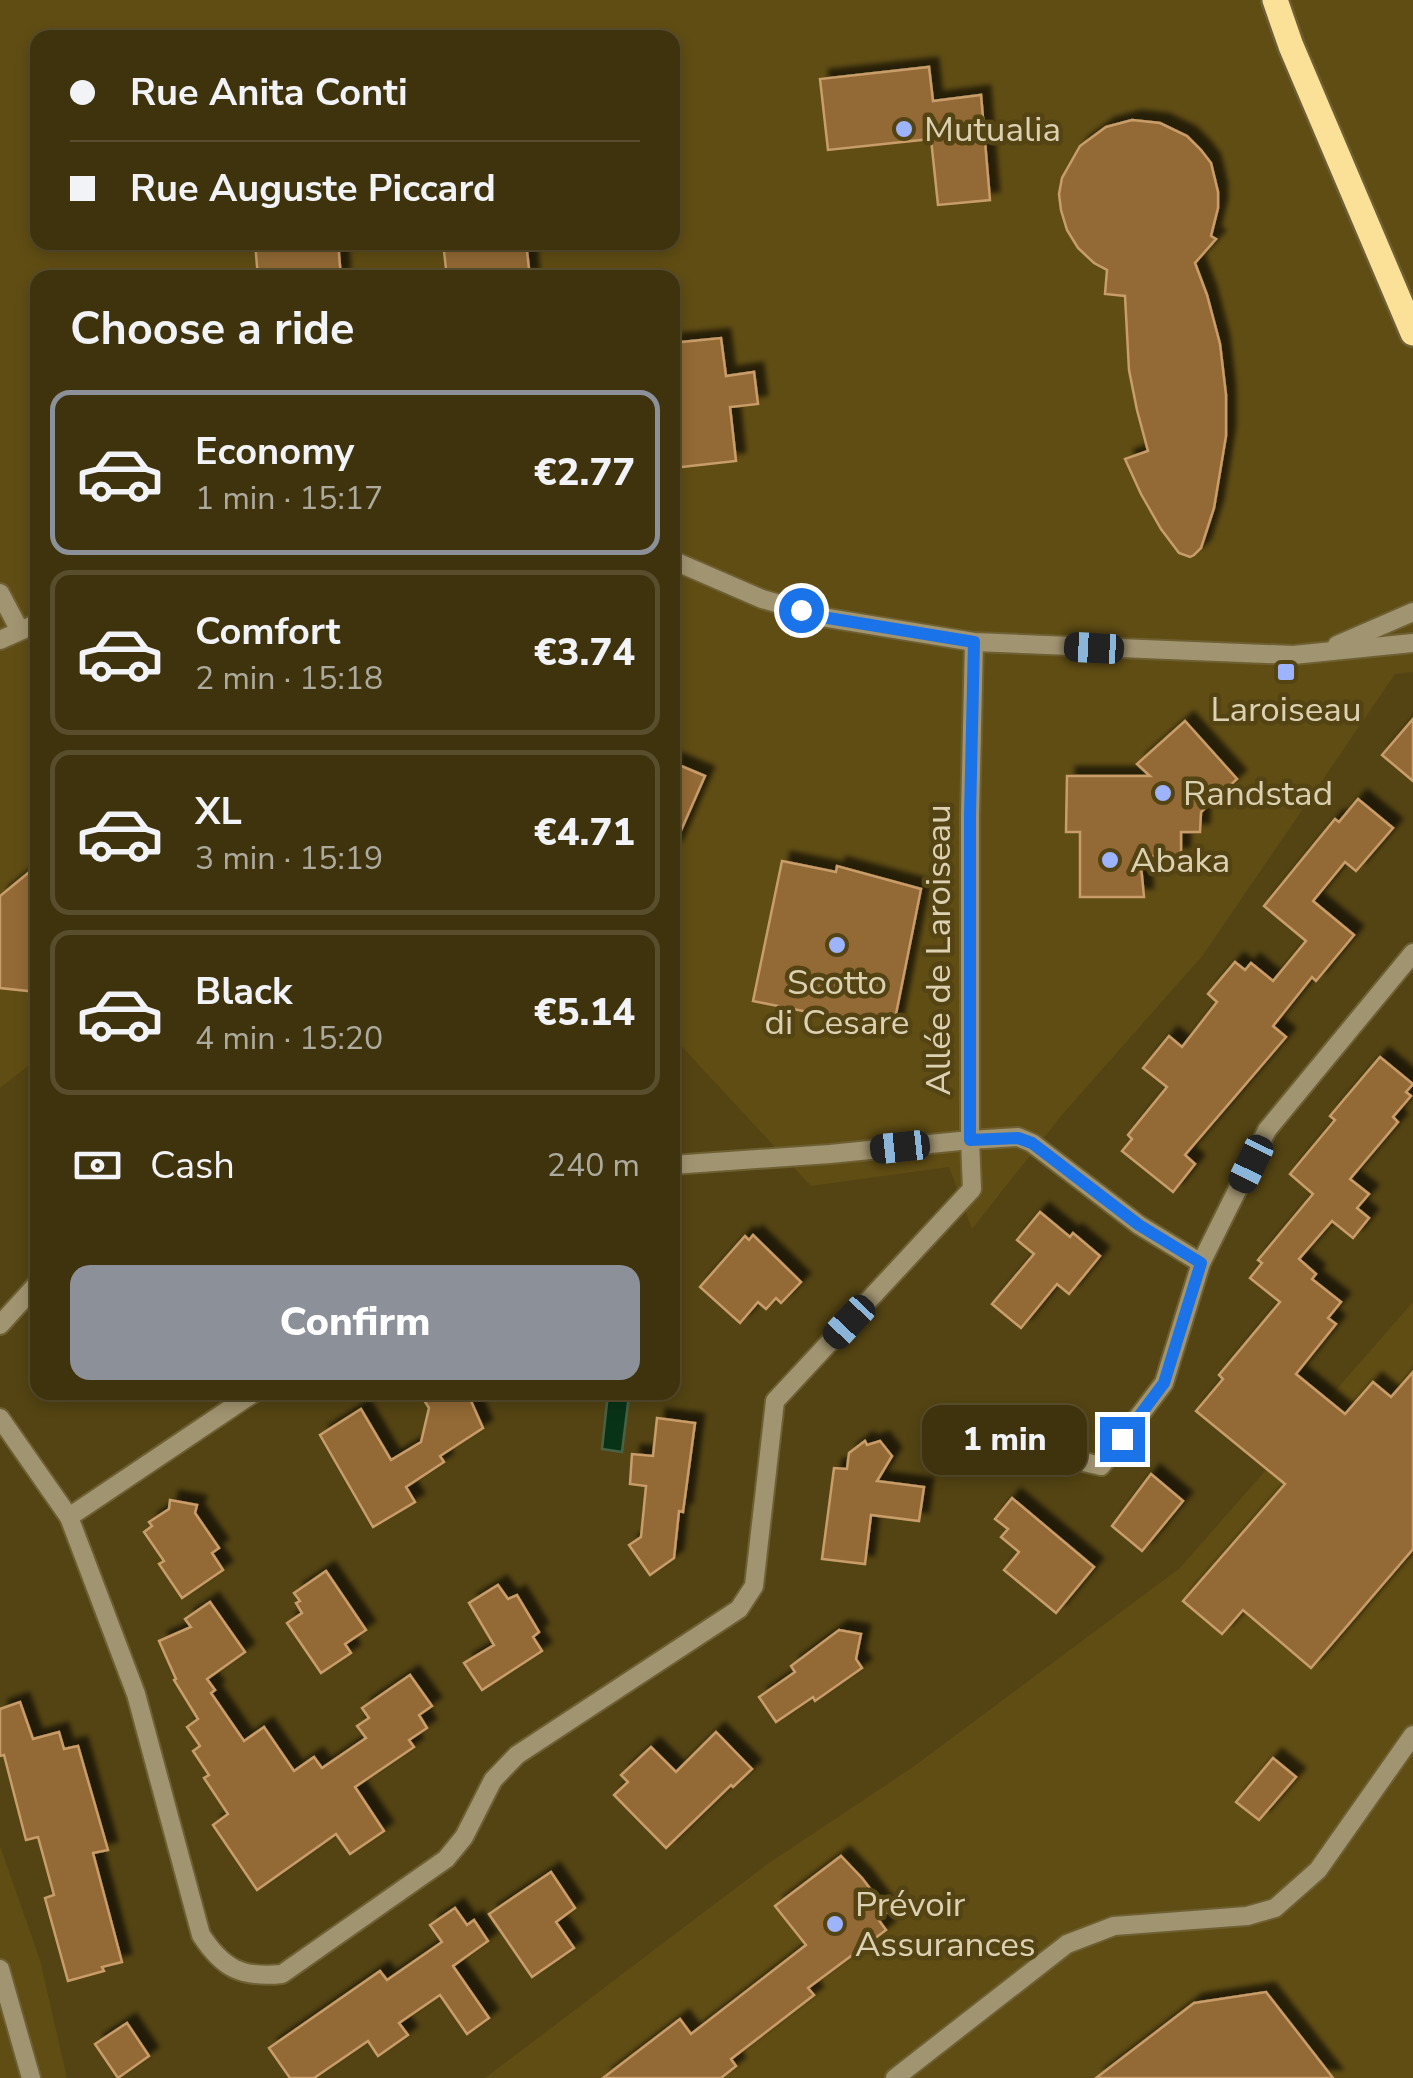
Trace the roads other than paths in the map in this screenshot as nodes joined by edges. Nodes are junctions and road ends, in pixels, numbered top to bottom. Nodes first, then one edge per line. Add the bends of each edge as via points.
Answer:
1 (1275, 0) edge
2 (1413, 333) edge
3 (680, 564) edge
4 (0, 593) edge
5 (1413, 612) edge
6 (28, 626) edge
7 (0, 640) edge
8 (974, 642) junction
9 (1413, 643) edge
10 (1318, 652) junction
11 (1413, 953) edge
12 (970, 1140) junction
13 (680, 1164) edge
14 (1201, 1263) junction
15 (30, 1292) edge
16 (0, 1325) edge
17 (243, 1400) edge
18 (0, 1418) edge
19 (1028, 1448) dead end
20 (69, 1517) junction
21 (1413, 1735) edge
22 (0, 1969) edge
23 (31, 2078) edge
24 (894, 2078) edge

1 - 2 main road
3 - 8 street via 762,600 828,618
4 - 6 street
5 - 10 street
6 - 7 street
8 - 10 street
8 - 12 street, Allée de Laroiseau
9 - 10 street
11 - 14 street via 1268,1130
12 - 13 street, Allée de Laroiseau
12 - 14 street via 1032,1143
12 - 20 street via 972,1190 775,1401 754,1586 738,1610 517,1755 493,1780 446,1859 282,1974 257,1976 233,1968 201,1935 136,1694
14 - 19 street via 1164,1383 1101,1466
15 - 16 street
17 - 20 street
18 - 20 street
21 - 24 street via 1318,1870 1275,1908 1114,1926 1067,1944
22 - 23 street

